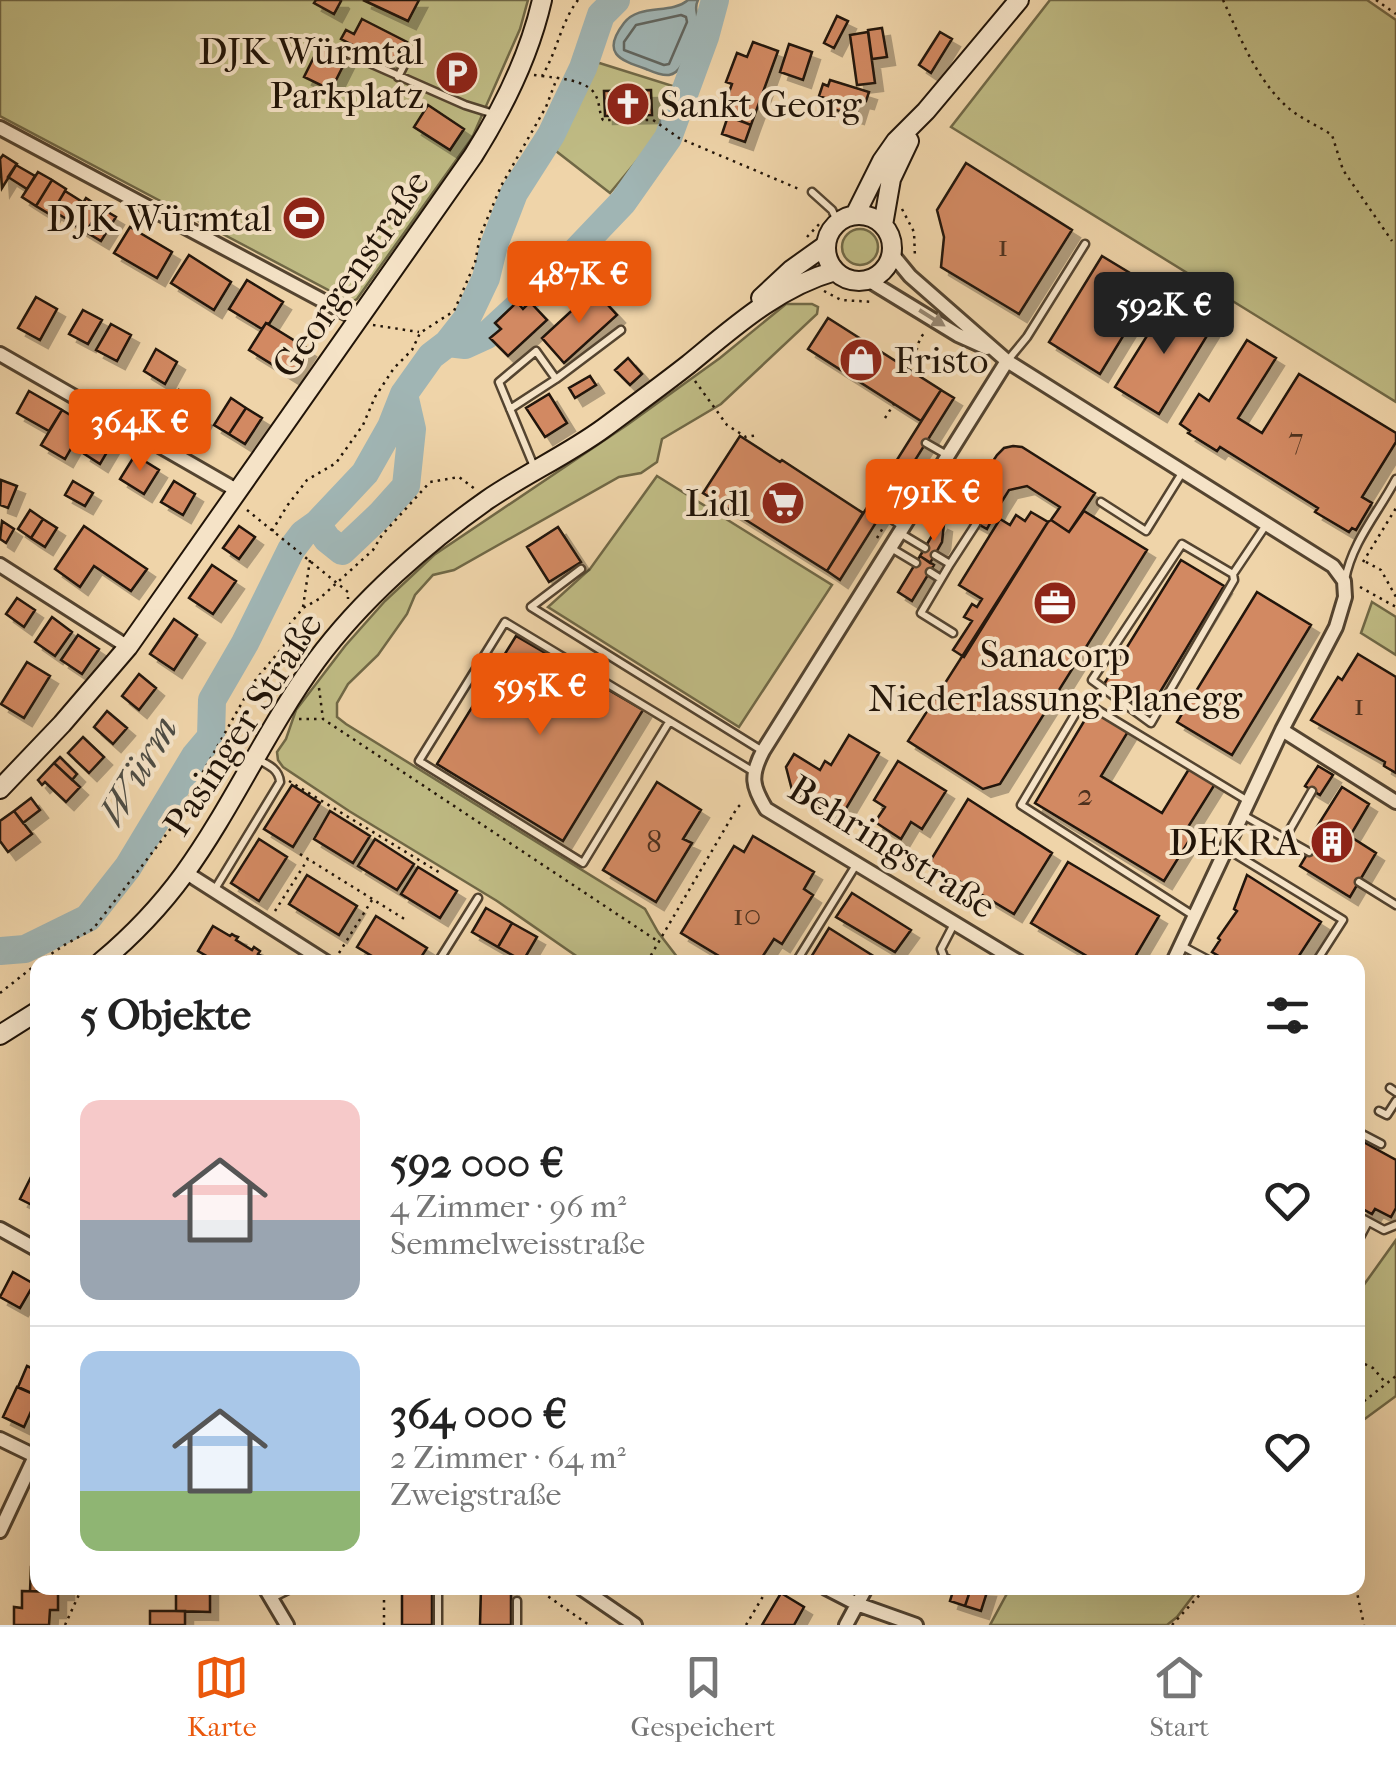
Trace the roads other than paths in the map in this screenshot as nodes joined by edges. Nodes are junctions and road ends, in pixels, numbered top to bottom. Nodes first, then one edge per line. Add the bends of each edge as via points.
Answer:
1 (542, 0) edge
2 (1019, 0) edge
3 (348, 53) dead end
4 (418, 54) dead end
5 (398, 77) junction
6 (926, 110) junction
7 (496, 120) junction
8 (0, 128) edge
9 (812, 192) dead end
10 (841, 216) junction
11 (883, 225) junction
12 (1084, 244) dead end
13 (826, 245) junction
14 (892, 254) junction
15 (835, 271) junction
16 (868, 280) junction
17 (359, 320) junction
18 (741, 321) junction
19 (621, 330) dead end
20 (0, 354) edge
21 (1002, 357) junction
22 (556, 379) junction
23 (510, 409) junction
24 (926, 442) dead end
25 (948, 456) junction
26 (536, 470) junction
27 (1182, 472) junction
28 (1396, 479) edge
29 (238, 492) junction
30 (1102, 502) dead end
31 (882, 514) dead end
32 (976, 524) dead end
33 (1266, 524) junction
34 (901, 530) junction
35 (890, 547) junction
36 (925, 548) dead end
37 (935, 555) dead end
38 (916, 563) dead end
39 (950, 564) junction
40 (0, 565) edge
41 (581, 570) dead end
42 (930, 572) dead end
43 (1233, 574) junction
44 (941, 579) junction
45 (1344, 582) junction
46 (953, 633) dead end
47 (128, 647) junction
48 (669, 722) junction
49 (1282, 730) junction
50 (762, 751) junction
51 (255, 758) junction
52 (754, 772) junction
53 (0, 789) edge
54 (1312, 790) dead end
55 (1248, 801) junction
56 (1396, 802) edge
57 (1242, 815) junction
58 (1285, 838) junction
59 (1314, 843) dead end
60 (1300, 846) junction
61 (1226, 848) junction
62 (1306, 856) dead end
63 (856, 864) junction
64 (186, 872) junction
65 (1364, 874) dead end
66 (1363, 884) junction
67 (214, 890) junction
68 (1354, 890) dead end
69 (478, 898) dead end
70 (1396, 906) edge
71 (1195, 916) junction
72 (954, 924) junction
73 (109, 955) edge
74 (312, 955) edge
75 (442, 955) edge
76 (800, 955) edge
77 (943, 955) edge
78 (1006, 955) edge
79 (1180, 955) edge
80 (1320, 955) edge
81 (30, 1016) edge
82 (0, 1034) edge
83 (1396, 1101) edge
84 (1379, 1111) dead end
85 (1365, 1136) edge
86 (1381, 1144) dead end
87 (1365, 1220) edge
88 (1368, 1222) junction
89 (1396, 1225) edge
90 (1365, 1228) edge
91 (0, 1230) edge
92 (30, 1246) edge
93 (0, 1439) edge
94 (30, 1451) edge
95 (30, 1466) edge
96 (0, 1531) edge
97 (269, 1595) edge
98 (438, 1595) edge
99 (591, 1595) edge
100 (840, 1595) edge
101 (862, 1595) edge
102 (517, 1601) dead end
103 (857, 1604) junction
104 (286, 1625) edge
105 (438, 1625) edge
106 (517, 1625) edge
107 (635, 1625) edge
108 (846, 1625) edge
109 (916, 1625) edge

1 - 7 main road, Georgenstraße
2 - 6 main road
3 - 5 lane
4 - 5 lane via 409,55
5 - 7 lane
6 - 10 main road
6 - 11 main road via 890,179
7 - 17 main road, Georgenstraße
8 - 17 street
9 - 10 lane
10 - 11 main road via 865,216
10 - 13 main road
11 - 14 main road
12 - 21 lane via 1027,337
13 - 15 main road
13 - 18 main road, Pasinger Straße via 776,282
14 - 16 main road
14 - 21 street
15 - 16 main road
15 - 18 main road, Pasinger Straße via 801,283
16 -> 21 street
17 - 29 main road, Georgenstraße
18 - 26 main road, Pasinger Straße via 600,431
19 - 22 lane
20 - 29 street
21 - 25 street, Behringstraße
21 - 27 street
22 - 23 lane
22 - 23 lane via 536,350 499,382
23 - 26 lane
24 - 25 lane
25 - 34 street, Behringstraße
26 - 51 main road, Pasinger Straße via 438,537 357,612 315,662
27 - 30 lane via 1146,531
27 - 33 street
28 - 45 lane via 1356,544
29 - 47 main road, Georgenstraße
31 - 34 lane
32 - 39 lane
33 - 43 lane
33 - 45 street via 1333,566
34 - 35 street, Behringstraße
34 - 36 lane
35 - 38 lane
35 - 50 street, Behringstraße
37 - 39 lane
39 - 44 lane
40 - 47 street
41 - 50 lane via 531,607
42 - 44 lane
43 - 43 lane via 1182,544 1092,680 1151,722
44 - 46 lane via 921,613
45 - 49 street via 1336,626
47 - 53 main road, Georgenstraße
48 - 48 lane via 583,863 419,760 505,622
48 - 52 lane
49 - 55 street
49 - 56 street via 1327,765
50 - 52 street, Behringstraße
51 - 64 main road, Pasinger Straße
51 - 67 lane via 280,775 280,782
52 - 63 street, Behringstraße via 766,810
54 - 58 lane
55 - 57 street
55 - 71 lane via 1083,701 1021,804
57 - 58 lane
57 - 61 street
58 - 60 lane
59 - 60 lane
60 - 62 lane
61 - 71 street
61 - 80 lane via 1343,920
63 - 72 street, Behringstraße
63 - 76 lane
64 - 67 street
64 - 73 main road, Pasinger Straße
65 - 66 lane
66 - 68 lane
66 - 70 lane
67 - 74 street
69 - 75 lane
71 - 79 street
72 - 77 lane
72 - 78 street, Behringstraße
81 - 82 main road
83 - 84 lane via 1387,1116
85 - 86 lane
87 - 88 lane
88 - 89 lane via 1384,1230
88 - 90 lane
91 - 92 street
93 - 94 street
95 - 96 street
97 - 104 street
98 - 105 lane
99 - 107 street
100 - 103 street
101 - 103 street
102 - 106 lane
103 - 108 street
103 - 109 street

